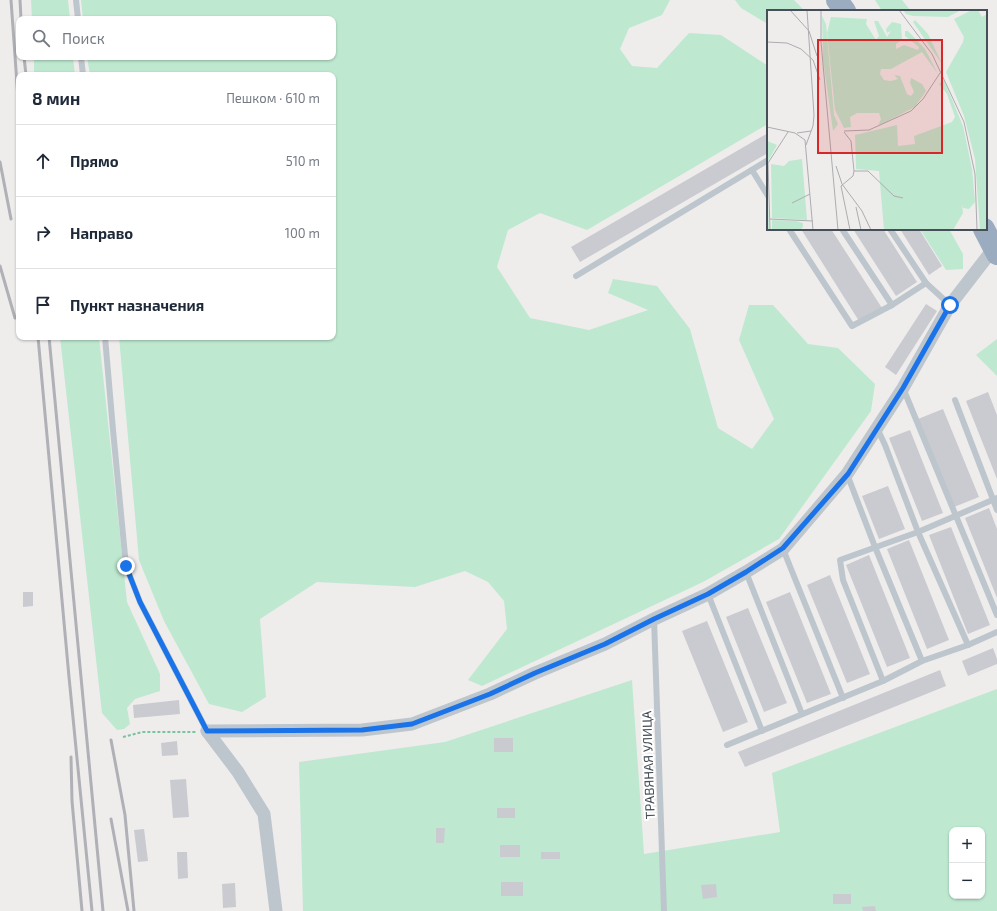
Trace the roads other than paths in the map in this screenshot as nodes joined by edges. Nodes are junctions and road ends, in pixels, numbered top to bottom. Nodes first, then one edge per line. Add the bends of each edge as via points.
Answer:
1 (76, 0) edge
2 (837, 0) edge
3 (844, 10) edge
4 (78, 16) edge
5 (81, 60) edge
6 (83, 72) edge
7 (767, 161) edge
8 (752, 170) junction
9 (767, 194) edge
10 (790, 230) edge
11 (843, 230) edge
12 (891, 230) edge
13 (985, 230) edge
14 (996, 249) edge
15 (576, 276) dead end
16 (926, 283) junction
17 (892, 305) junction
18 (950, 305) junction
19 (105, 340) edge
20 (903, 388) junction
21 (954, 400) dead end
22 (876, 428) junction
23 (848, 474) junction
24 (995, 499) edge
25 (997, 510) edge
26 (955, 516) junction
27 (918, 532) junction
28 (875, 547) junction
29 (783, 548) junction
30 (746, 572) junction
31 (708, 594) junction
32 (997, 615) edge
33 (654, 619) junction
34 (997, 632) edge
35 (968, 645) junction
36 (922, 661) junction
37 (883, 681) junction
38 (843, 698) junction
39 (802, 714) junction
40 (207, 731) junction
41 (762, 731) junction
42 (727, 745) dead end
43 (276, 911) edge
44 (664, 911) edge

1 - 4 lane
2 - 3 highway
5 - 6 lane
7 - 8 lane
8 - 9 lane
8 - 15 lane
10 - 17 lane via 852,326
11 - 17 lane
12 - 16 lane
13 - 14 highway
14 - 18 street
16 - 17 lane
16 - 18 lane
18 - 20 street
19 - 40 lane via 126,566 140,602
20 - 22 street
20 - 26 lane
21 - 24 lane
22 - 23 street
22 - 27 lane
23 - 28 lane
23 - 29 street
24 - 25 lane
24 - 26 lane
26 - 27 lane
26 - 32 lane
27 - 28 lane
27 - 35 lane
28 - 36 lane
28 - 37 lane via 840,560 843,580
29 - 30 street
29 - 38 lane
30 - 31 street
30 - 39 lane
31 - 33 street
31 - 41 lane
33 - 40 street via 605,644 490,694 412,724 362,730
33 - 44 lane, ТРАВЯНАЯ УЛИЦА
34 - 35 lane
35 - 36 lane
36 - 37 lane
37 - 38 lane
38 - 39 lane
39 - 41 lane
40 - 43 street via 238,772 264,814
41 - 42 lane

